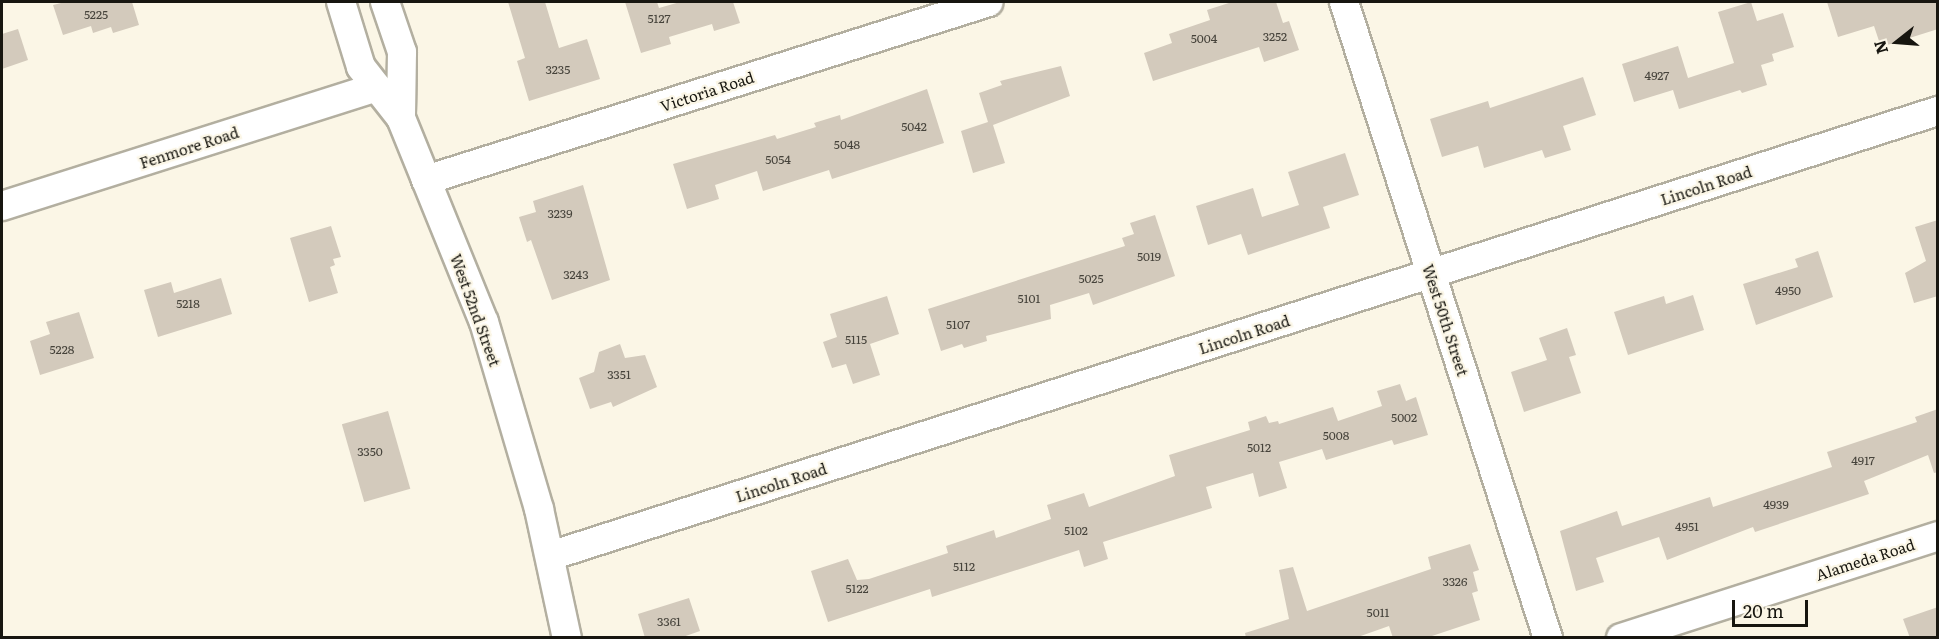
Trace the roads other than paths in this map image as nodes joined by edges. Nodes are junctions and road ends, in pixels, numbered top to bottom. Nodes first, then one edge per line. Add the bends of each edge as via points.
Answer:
1 (341, 2) edge
2 (386, 2) edge
3 (989, 2) edge
4 (1344, 2) edge
5 (377, 87) junction
6 (1938, 111) edge
7 (401, 118) junction
8 (426, 180) junction
9 (2, 206) edge
10 (1431, 273) junction
11 (1938, 536) edge
12 (550, 556) junction
13 (567, 638) edge
14 (1548, 638) edge
15 (1621, 638) edge

1 - 5 street, West 52nd Street via 362,67
2 - 7 street via 402,52
3 - 8 street, Victoria Road
4 - 10 street, West 50th Street
5 - 7 street, West 52nd Street
5 - 9 street, Fenmore Road
6 - 10 street, Lincoln Road
7 - 8 street, West 52nd Street
8 - 12 street, West 52nd Street via 484,322
10 - 12 street, Lincoln Road
10 - 14 street, West 50th Street
11 - 15 street, Alameda Road
12 - 13 street, West 52nd Street

